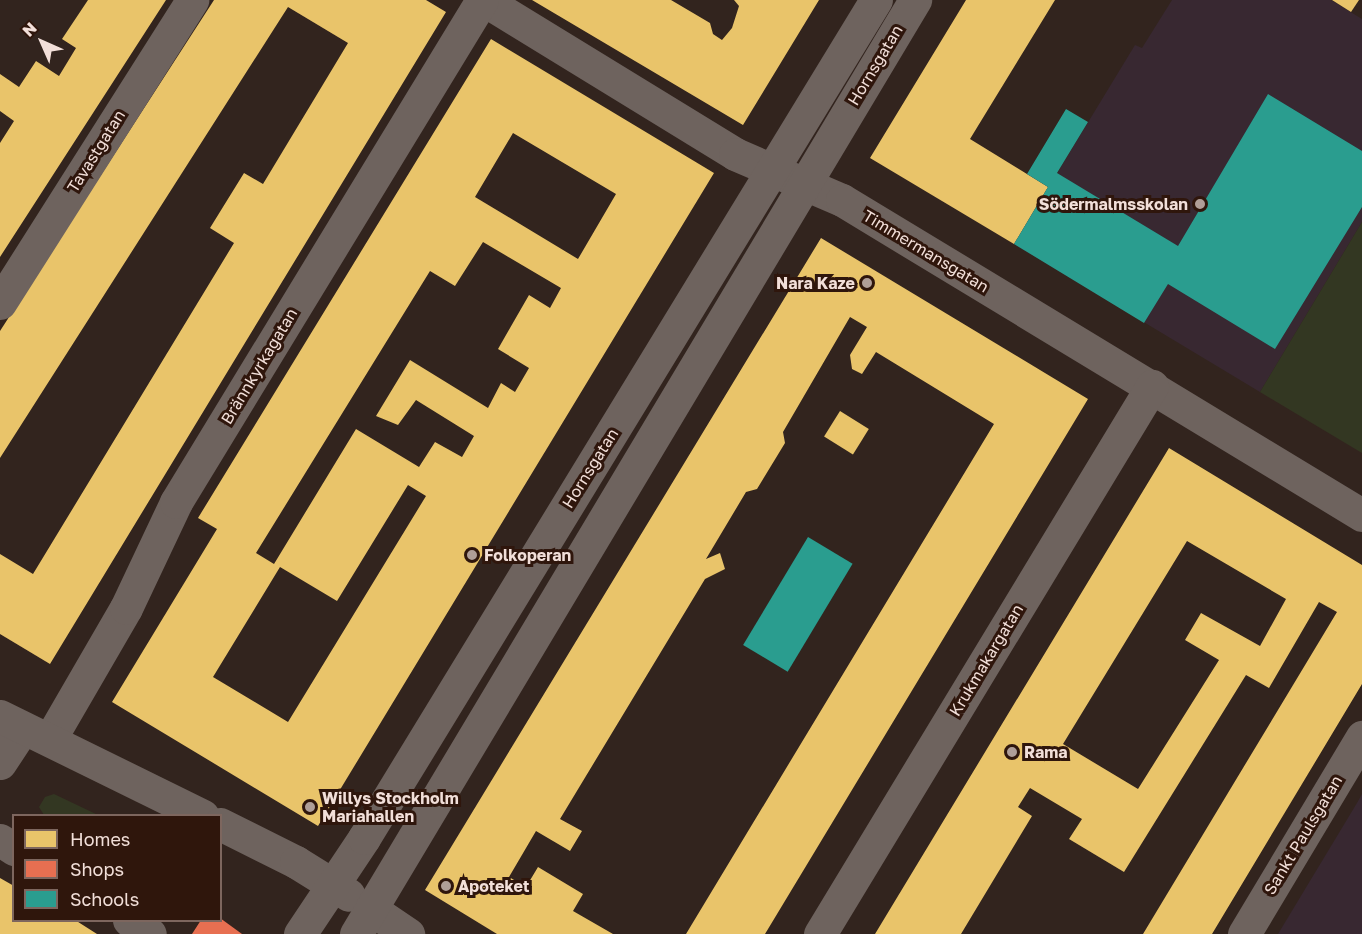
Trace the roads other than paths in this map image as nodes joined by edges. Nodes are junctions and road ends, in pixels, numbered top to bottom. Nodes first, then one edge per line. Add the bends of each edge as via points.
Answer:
1 (192, 0) edge
2 (483, 0) edge
3 (876, 0) edge
4 (915, 0) edge
5 (772, 170) junction
6 (804, 184) junction
7 (0, 303) edge
8 (1152, 386) junction
9 (1362, 515) edge
10 (24, 728) edge
11 (1362, 737) edge
12 (0, 764) edge
13 (199, 814) edge
14 (222, 825) edge
15 (332, 884) junction
16 (131, 922) edge
17 (363, 922) edge
18 (150, 934) edge
19 (300, 934) edge
20 (408, 934) edge
21 (820, 934) edge
22 (1244, 934) edge

1 - 7 street, Tavastgatan
2 - 5 street, Timmermansgatan via 720,145
2 - 10 street, Brännkyrkagatan via 176,502 126,608
3 - 5 street, Hornsgatan
4 - 6 street, Hornsgatan
5 - 6 street, Timmermansgatan
5 - 15 street, Hornsgatan via 364,838
6 - 8 street, Timmermansgatan via 843,200
6 - 17 street, Hornsgatan
8 - 9 street, Timmermansgatan
8 - 21 street, Krukmakargatan
10 - 12 street, Brännkyrkagatan
10 - 13 street
11 - 22 street, Sankt Paulsgatan
14 - 15 street
15 - 17 street
15 - 19 street, Hornsgatan
16 - 18 street
17 - 20 street

